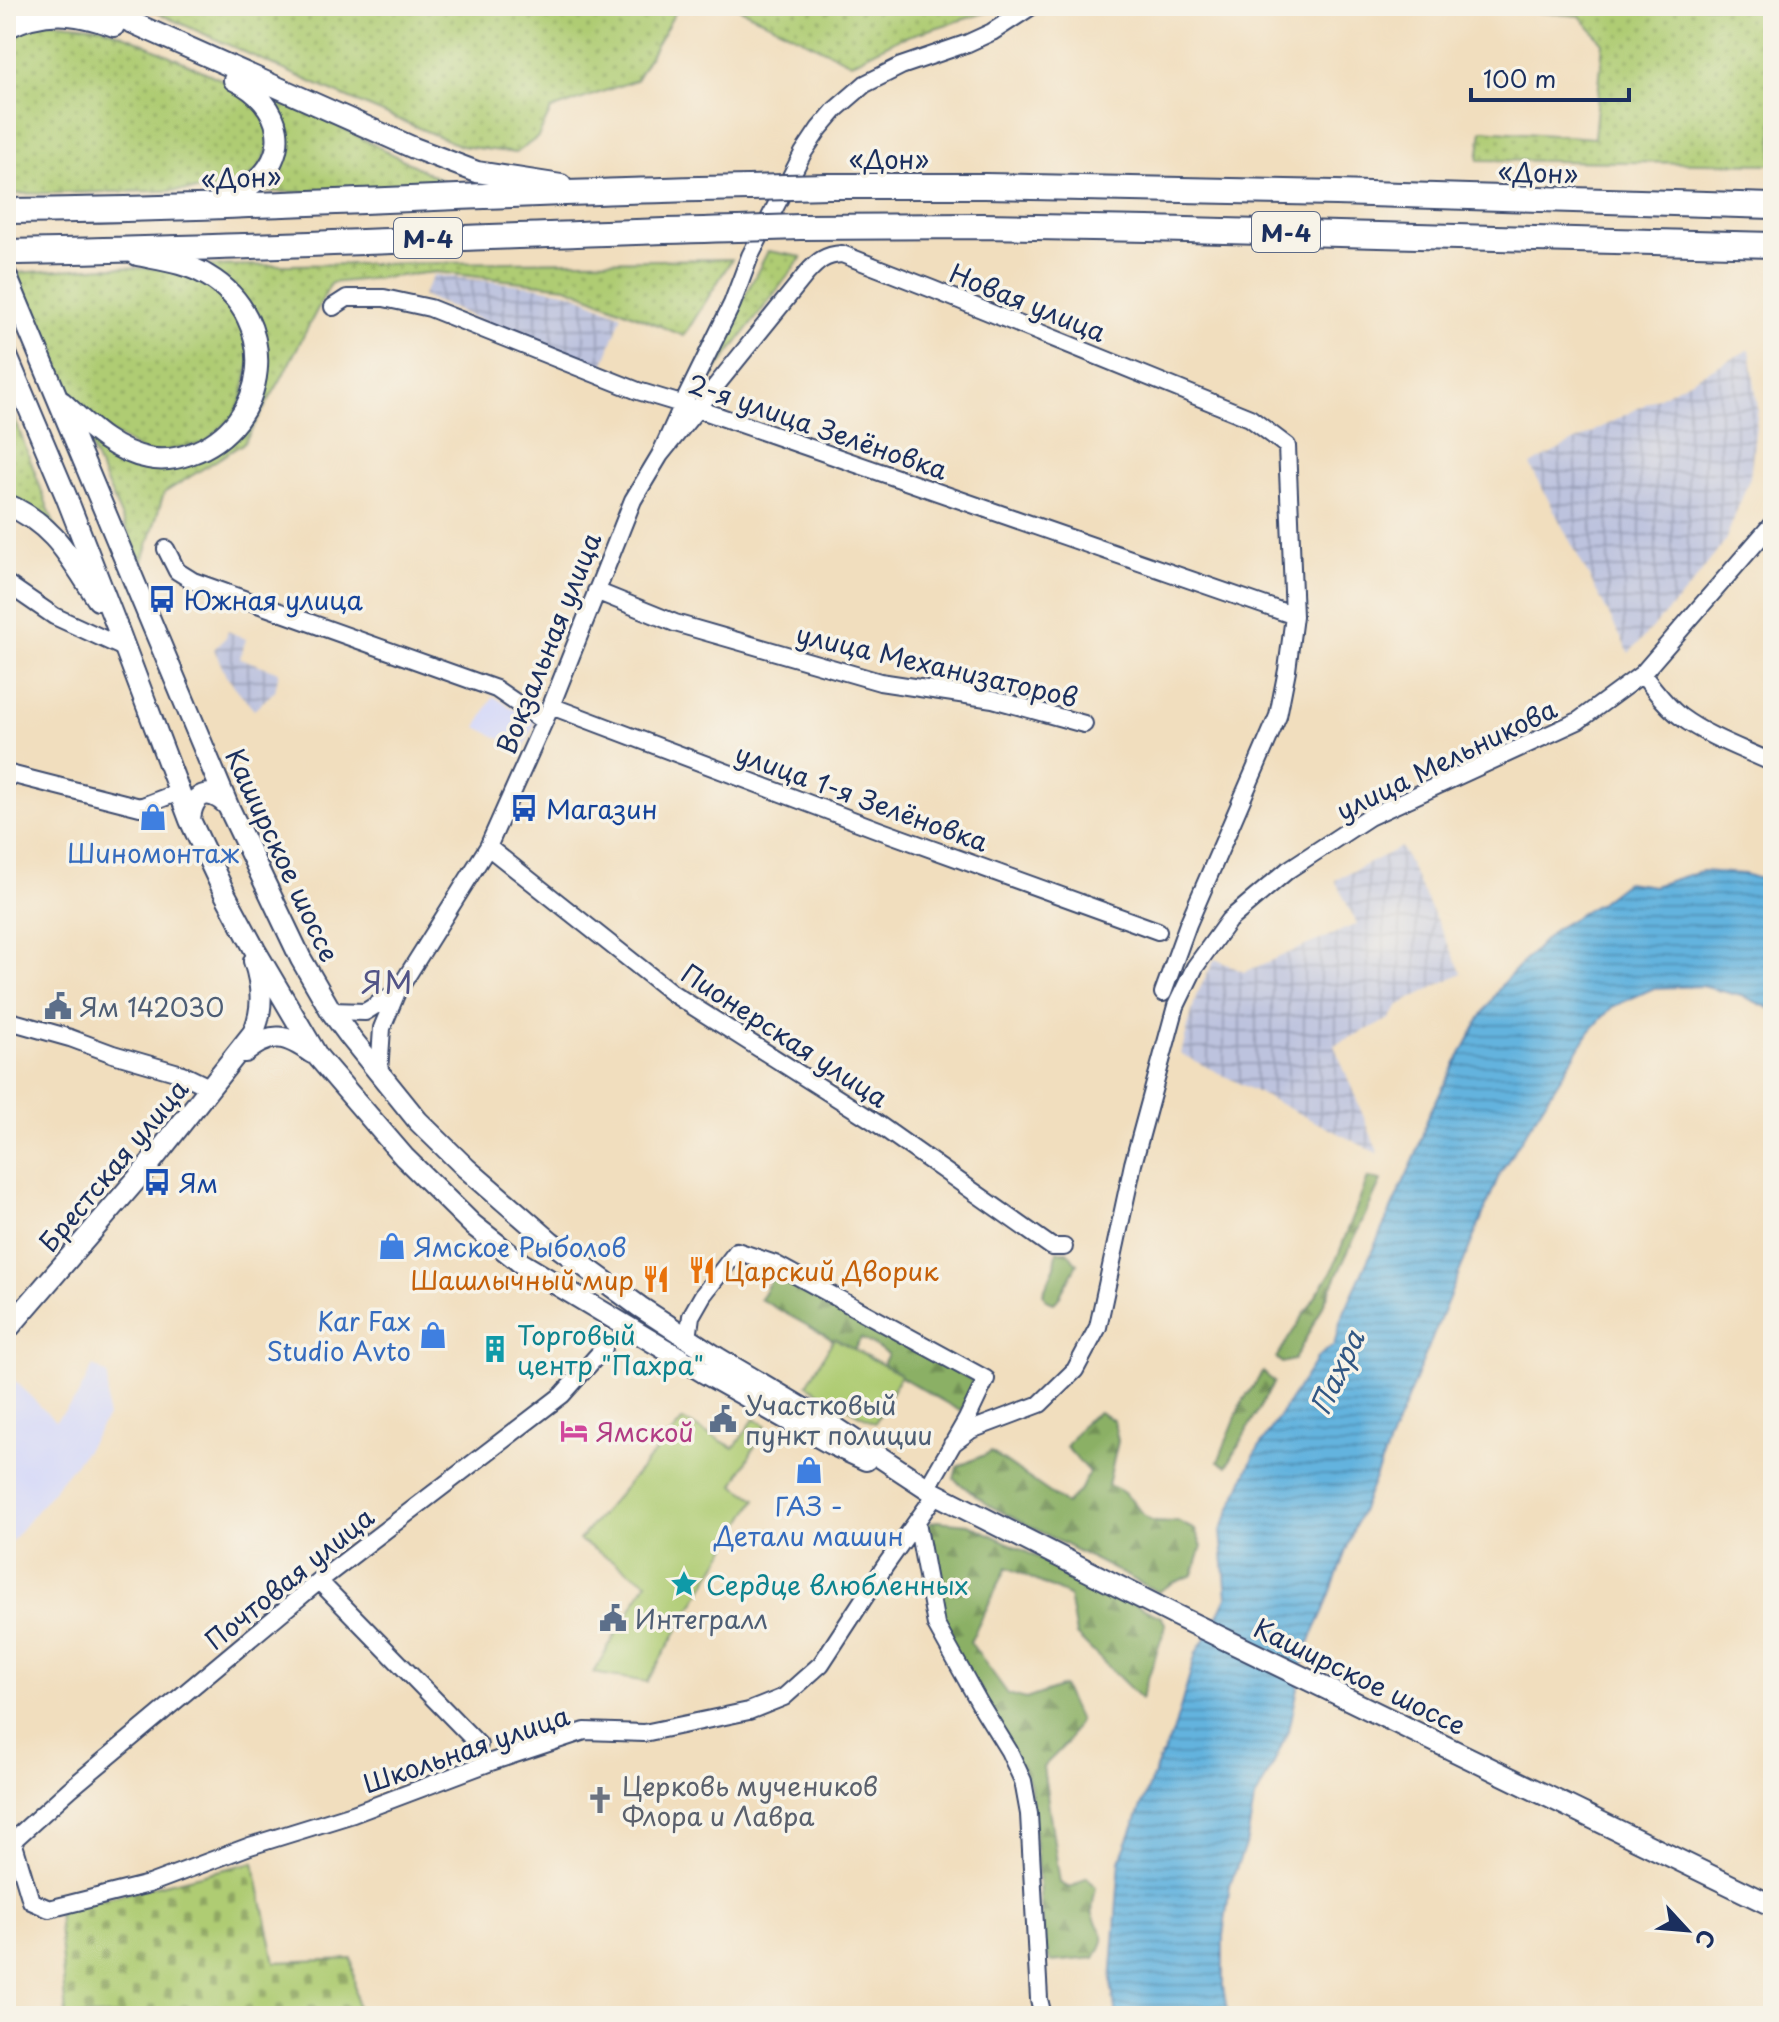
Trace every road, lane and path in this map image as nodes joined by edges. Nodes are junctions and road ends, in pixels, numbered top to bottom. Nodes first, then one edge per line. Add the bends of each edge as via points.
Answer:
1 (95, 6) edge
2 (1032, 6) edge
3 (6, 28) edge
4 (601, 191) junction
5 (206, 206) junction
6 (1773, 206) edge
7 (17, 210) edge
8 (1773, 245) edge
9 (118, 251) junction
10 (6, 252) edge
11 (6, 275) edge
12 (333, 307) dead end
13 (6, 354) edge
14 (56, 395) junction
15 (690, 407) junction
16 (660, 455) joint
17 (6, 504) edge
18 (1773, 523) edge
19 (166, 549) dead end
20 (6, 583) edge
21 (596, 591) junction
22 (1292, 615) junction
23 (122, 640) junction
24 (1642, 674) junction
25 (547, 713) junction
26 (1084, 724) dead end
27 (1773, 763) edge
28 (6, 773) edge
29 (179, 792) junction
30 (228, 806) junction
31 (190, 820) junction
32 (488, 847) junction
33 (243, 927) junction
34 (1158, 931) dead end
35 (397, 992) junction
36 (1163, 993) dead end
37 (331, 1011) junction
38 (6, 1020) edge
39 (318, 1057) junction
40 (227, 1068) junction
41 (379, 1073) junction
42 (211, 1088) junction
43 (520, 1215) junction
44 (494, 1242) junction
45 (1064, 1247) dead end
46 (6, 1331) edge
47 (688, 1339) junction
48 (604, 1348) dead end
49 (952, 1444) junction
50 (932, 1490) junction
51 (917, 1522) junction
52 (319, 1581) junction
53 (479, 1745) dead end
54 (9, 1844) edge
55 (1773, 1906) edge
56 (1043, 2016) edge

1 - 4 main road via 477,172
2 - 15 street via 992,32 883,74 849,97 732,304
3 - 5 main road via 45,14 94,19 257,94 278,131 269,165 246,189
4 - 5 highway, «Дон» / М-4
4 - 6 highway, «Дон» / М-4, bridge via 984,186
5 - 7 highway, «Дон» / М-4
8 - 9 highway, М-4, bridge via 982,226 596,232
9 - 10 highway, М-4
9 - 14 main road via 199,271 236,300 258,351 249,401 235,423 211,444 158,460 129,453 100,436
11 - 14 main road, Каширское шоссе
12 - 15 street, 2-я улица Зелёновка via 347,298 384,298 430,308
13 - 23 main road, Каширское шоссе
14 - 30 main road, Каширское шоссе
15 - 16 street, Новая улица
15 - 22 street, 2-я улица Зелёновка
15 - 22 street, Новая улица via 820,259 842,254 1258,422 1287,446
16 - 21 street, Вокзальная улица via 633,500
17 - 23 main road via 51,532
18 - 24 street, улица Мельникова
19 - 25 street, улица 1-я Зелёновка via 177,571 193,581 496,689
20 - 23 street via 54,616
21 - 25 street, Вокзальная улица
21 - 26 street, улица Механизаторов via 675,623 880,682 993,699
22 - 36 street, Новая улица via 1278,716
23 - 29 main road, Каширское шоссе
24 - 27 street via 1682,717
24 - 49 street, улица Мельникова via 1578,721 1369,817 1288,870 1229,920 1195,967 1176,1006 1133,1164 1098,1327 1075,1370 1040,1404 971,1430
25 - 32 street, Вокзальная улица
25 - 34 street, улица 1-я Зелёновка
28 - 29 street via 140,807
29 - 31 main road, Каширское шоссе
30 - 31 main road via 217,796 203,795 192,804
30 - 37 main road, Каширское шоссе
31 - 33 main road, Каширское шоссе
32 - 35 street, Вокзальная улица
32 - 45 street, Пионерская улица via 672,993 875,1122 1052,1247
33 - 39 main road, Каширское шоссе
33 - 40 main road, Брестская улица via 260,978 261,1010 253,1033
35 - 37 street, Вокзальная улица via 365,1012
35 - 41 street, Вокзальная улица via 382,1028
37 - 41 main road, Каширское шоссе
38 - 42 street via 182,1074
39 - 40 main road, Брестская улица via 287,1038 274,1037 257,1043
39 - 44 main road, Каширское шоссе via 404,1157
40 - 42 main road, Брестская улица
41 - 43 main road, Каширское шоссе via 418,1121
42 - 46 main road, Брестская улица
43 - 44 main road via 525,1229 519,1244
43 - 47 main road, Каширское шоссе
44 - 50 main road, Каширское шоссе via 547,1280 696,1368 831,1444
47 - 49 street, Школьная улица via 691,1316 737,1251 775,1264 986,1379
47 - 50 main road, Каширское шоссе
48 - 52 street, Почтовая улица via 562,1395
49 - 50 street, Школьная улица
50 - 51 street, Школьная улица
50 - 55 main road, Каширское шоссе via 1175,1615
51 - 54 street, Школьная улица via 821,1664 784,1697 749,1711 644,1733 585,1731 149,1884 49,1909 31,1901
51 - 56 street via 936,1625 1023,1781
52 - 53 street
52 - 54 street, Почтовая улица

